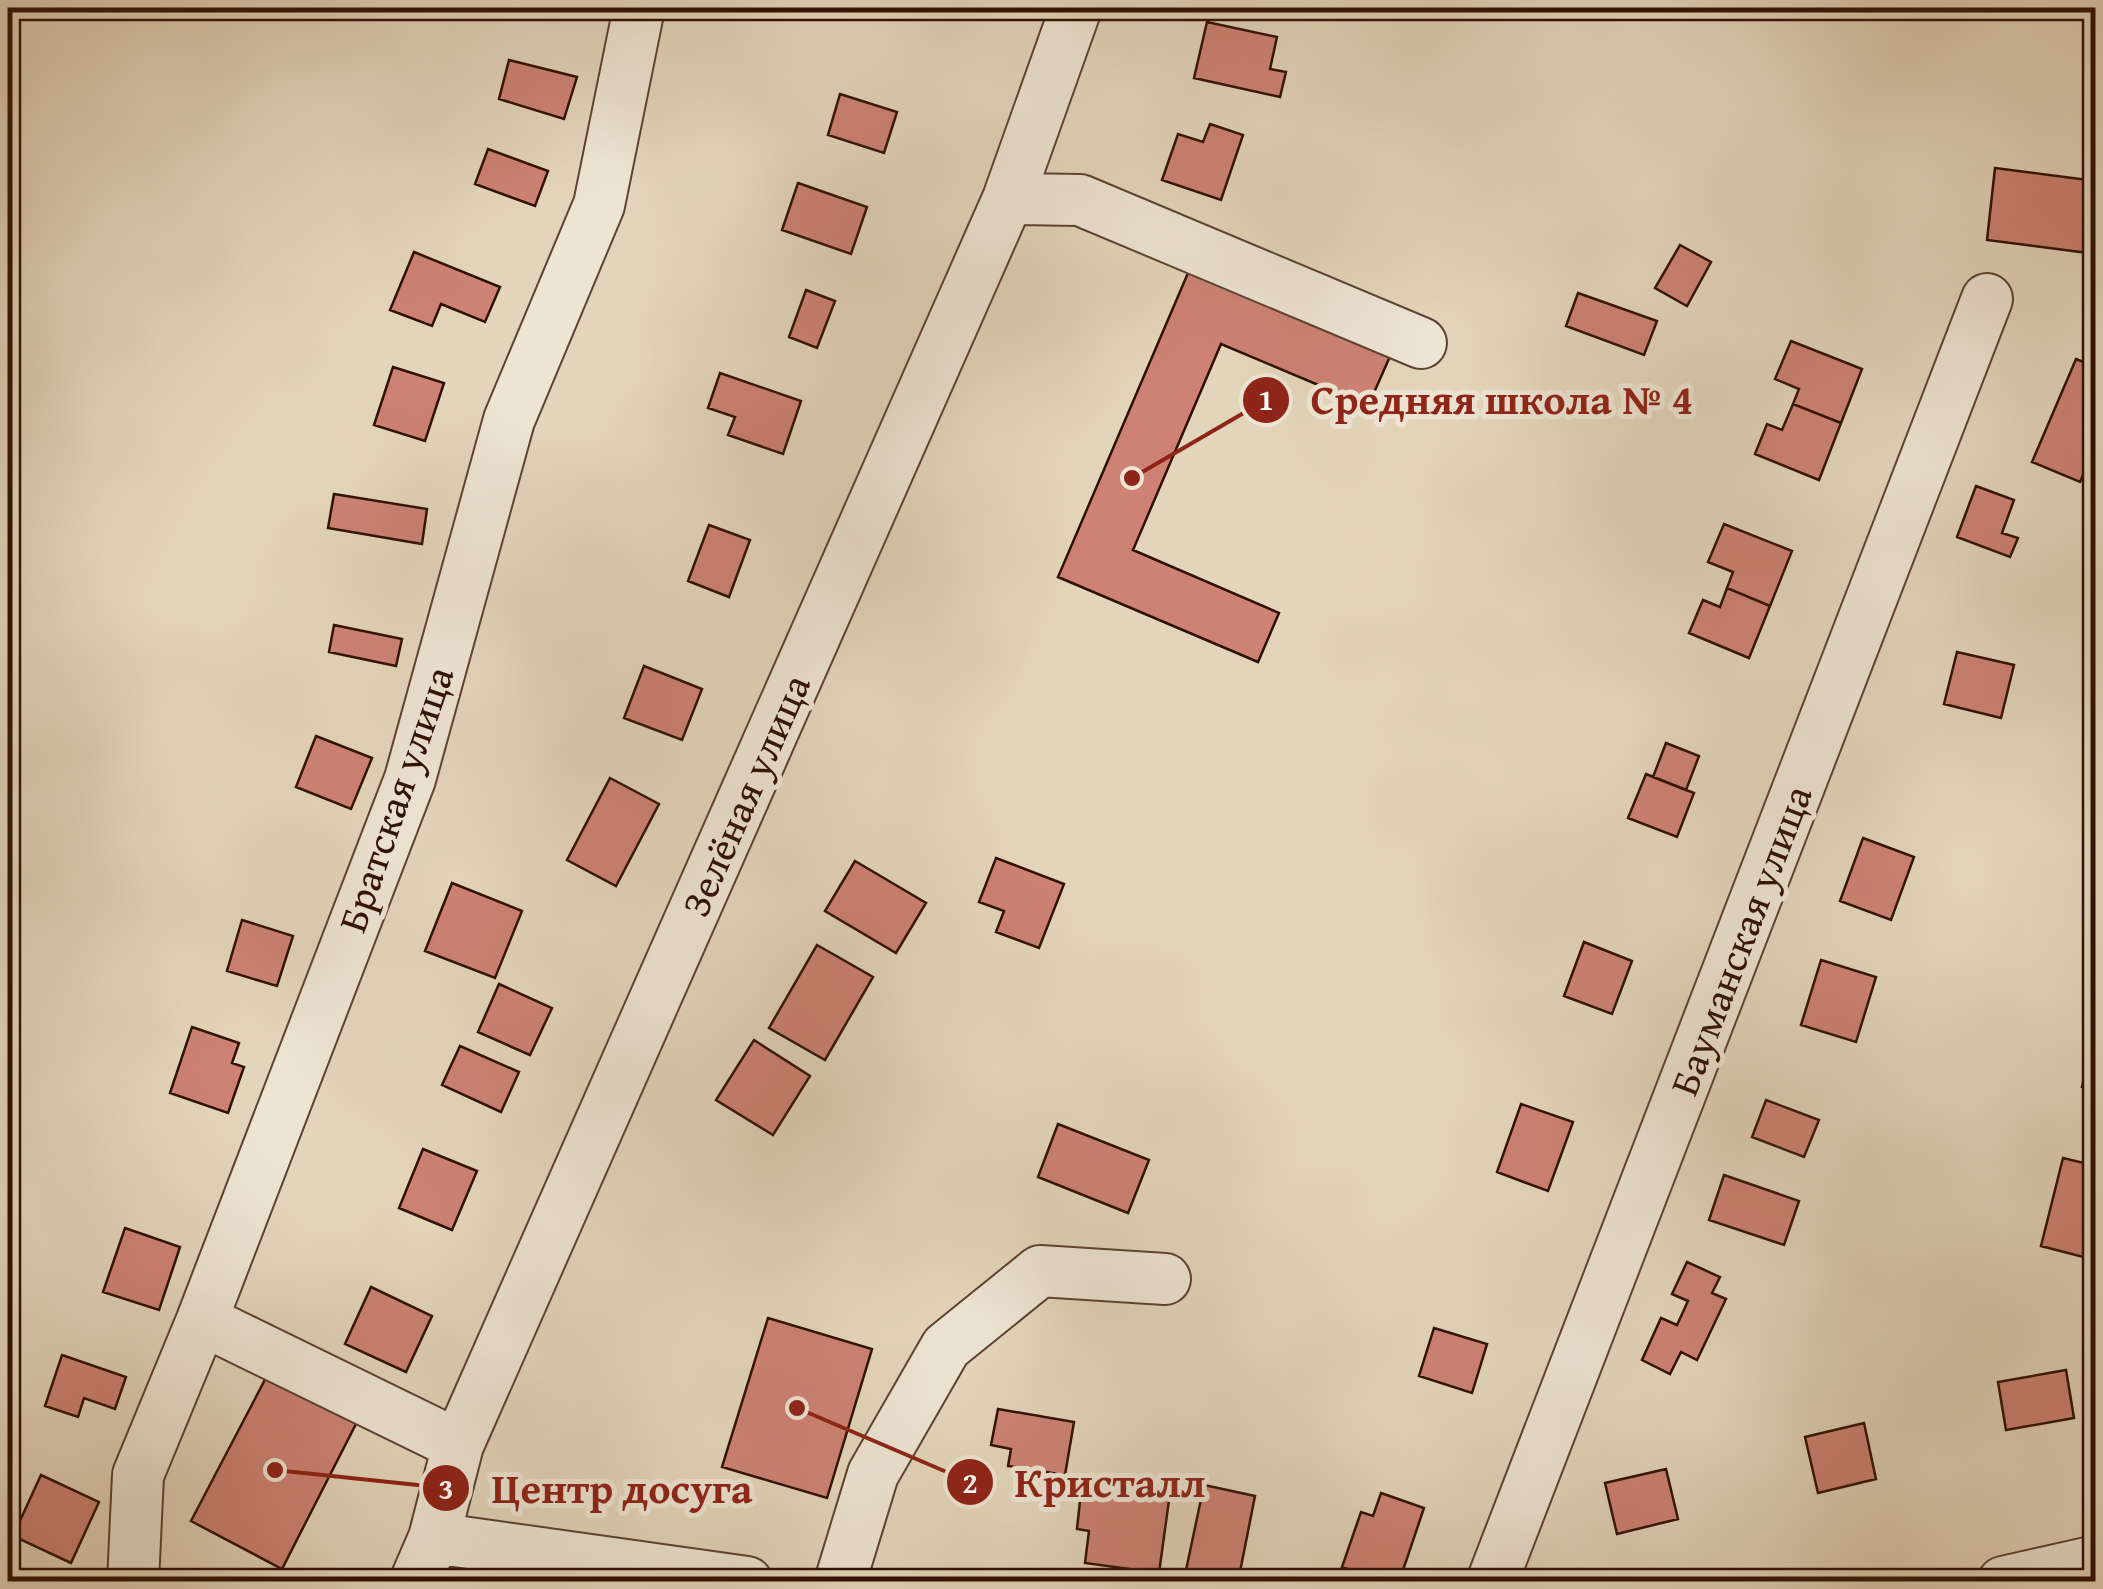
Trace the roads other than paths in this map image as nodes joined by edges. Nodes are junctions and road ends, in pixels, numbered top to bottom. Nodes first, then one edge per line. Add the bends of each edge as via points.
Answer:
1 (639, 8) edge
2 (1062, 16) edge
3 (1008, 199) junction
4 (1987, 298) dead end
5 (1421, 343) dead end
6 (1166, 1280) dead end
7 (202, 1320) junction
8 (458, 1445) junction
9 (424, 1560) edge
10 (2096, 1560) edge
11 (133, 1582) edge
12 (747, 1582) edge
13 (840, 1582) edge
14 (1492, 1582) edge
15 (2002, 1582) edge

1 - 7 street, Братская улица via 598,205 510,420 410,779
2 - 3 street, Зелёная улица
3 - 5 street via 1080,200
3 - 8 street, Зелёная улица
4 - 14 street, Бауманская улица
6 - 13 street via 1040,1271 946,1347 872,1474
7 - 8 street
7 - 11 street, Братская улица via 138,1476
8 - 9 street, Зелёная улица
9 - 12 street
10 - 15 street

